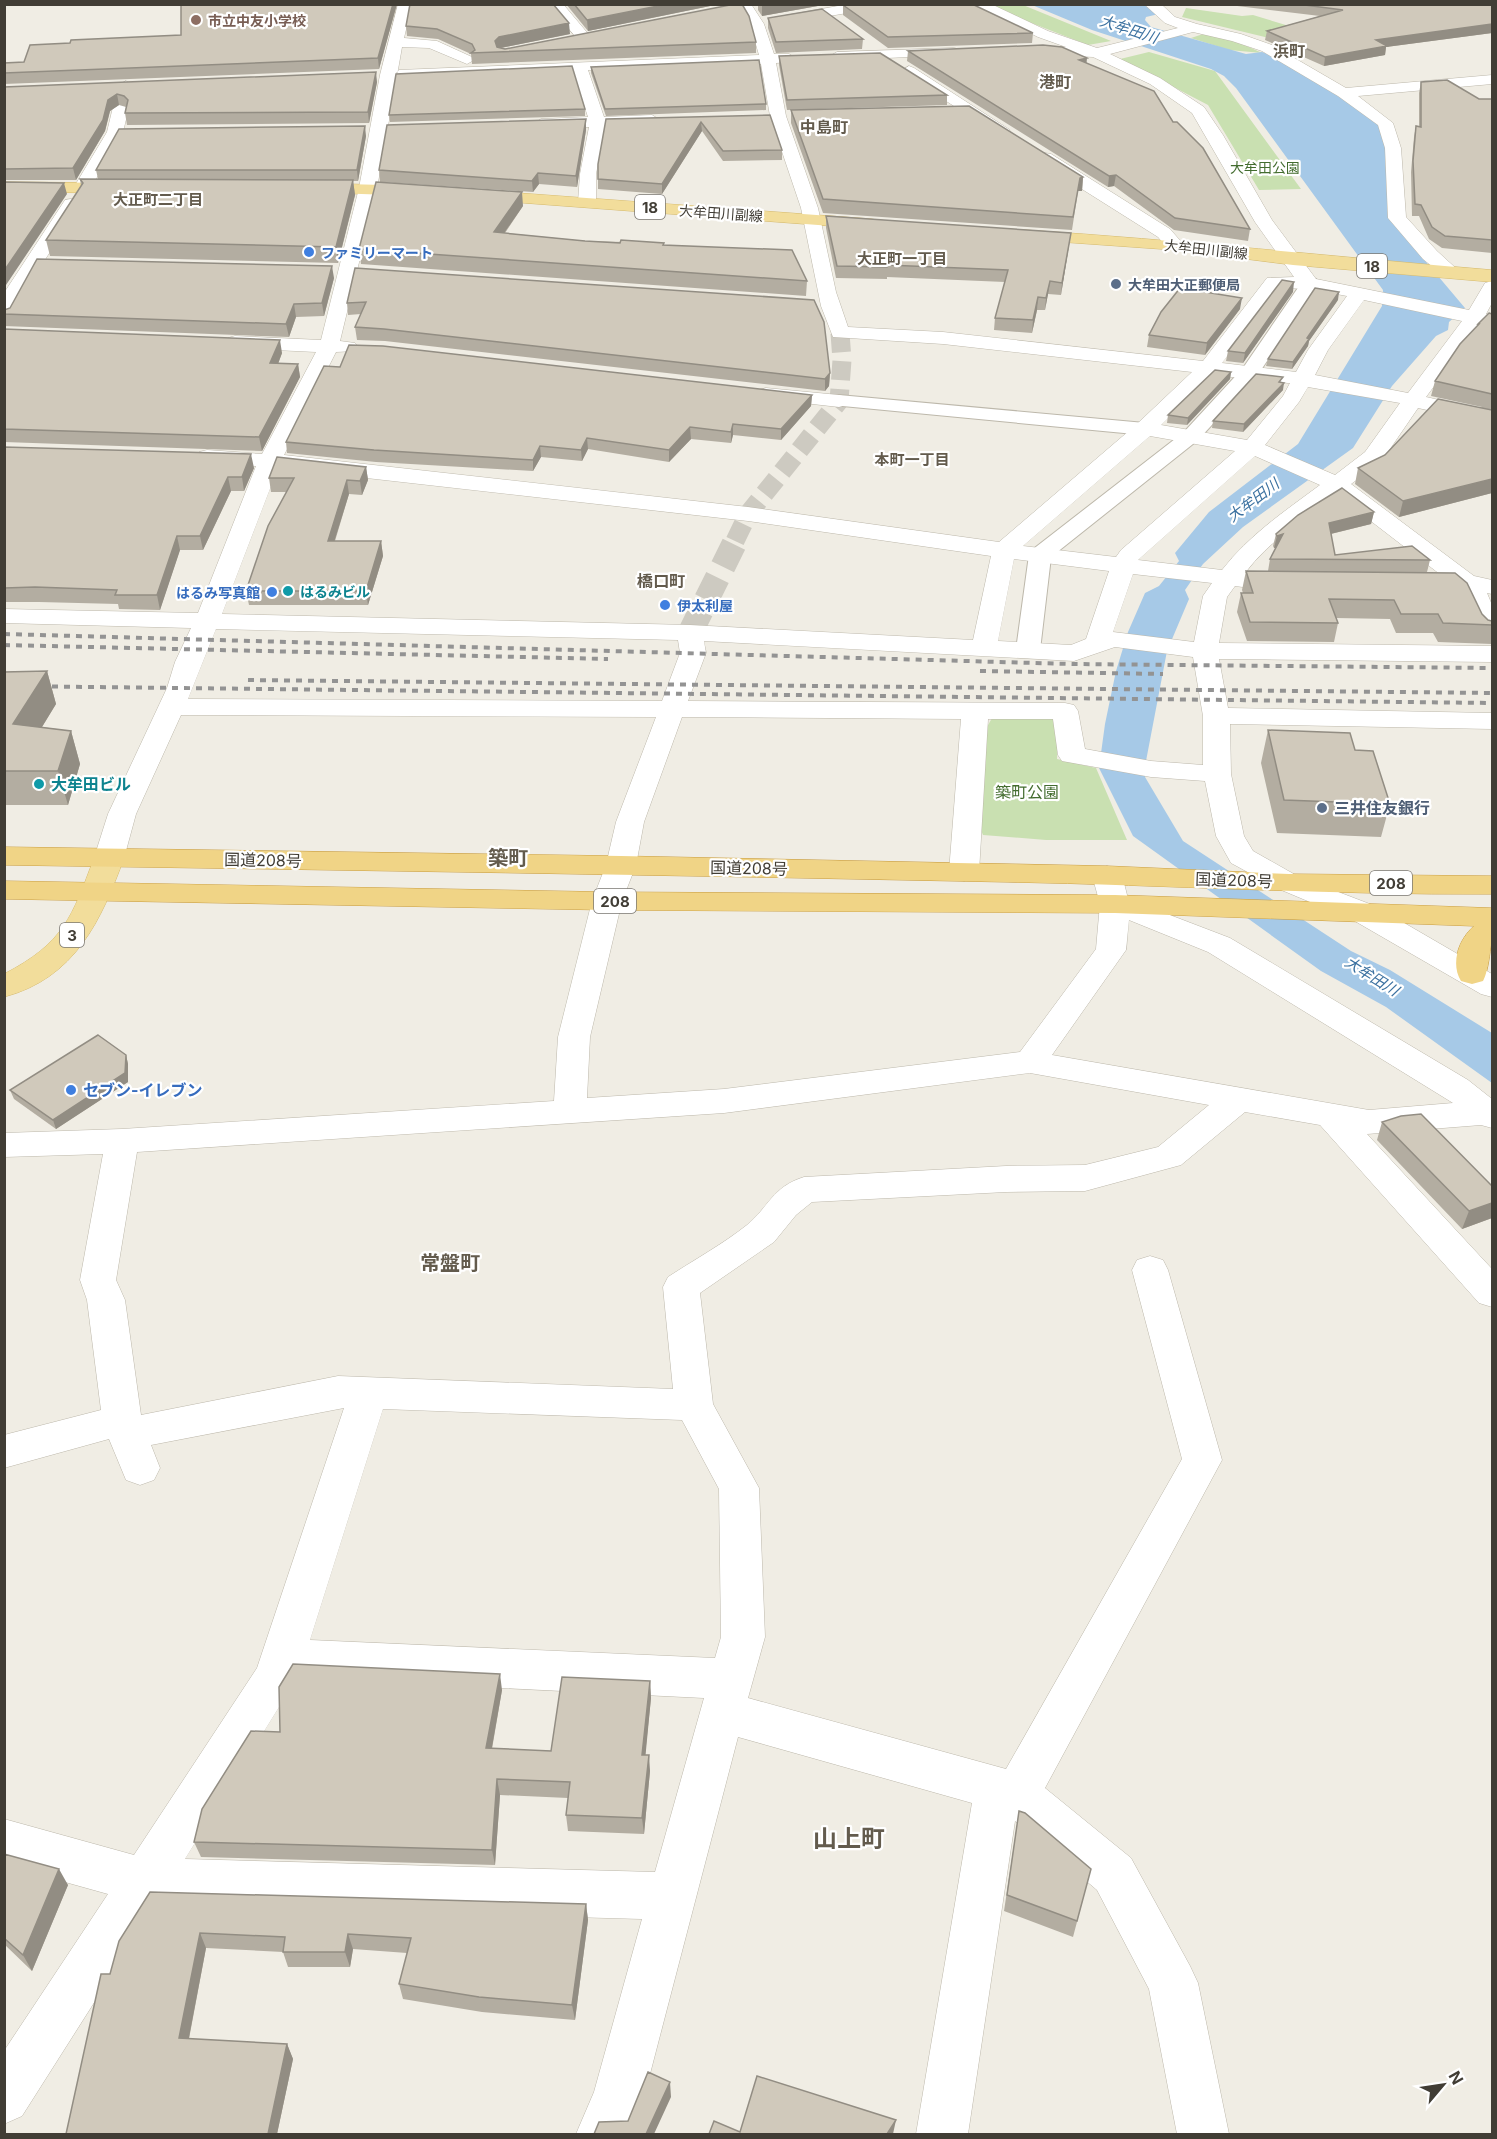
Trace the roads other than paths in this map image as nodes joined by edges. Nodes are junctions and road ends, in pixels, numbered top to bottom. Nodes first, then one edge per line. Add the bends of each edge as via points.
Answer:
1 (405, 4) edge
2 (555, 4) edge
3 (876, 4) edge
4 (979, 4) edge
5 (1176, 4) edge
6 (749, 6) edge
7 (1156, 8) edge
8 (724, 12) edge
9 (826, 13) junction
10 (756, 23) junction
11 (845, 27) edge
12 (1193, 28) junction
13 (585, 39) edge
14 (864, 41) edge
15 (397, 42) junction
16 (1019, 50) edge
17 (974, 51) edge
18 (1096, 53) junction
19 (503, 54) edge
20 (882, 54) junction
21 (824, 56) edge
22 (801, 57) edge
23 (766, 58) junction
24 (467, 60) junction
25 (579, 67) junction
26 (390, 75) junction
27 (1492, 79) edge
28 (127, 86) edge
29 (1343, 93) junction
30 (949, 111) edge
31 (971, 111) junction
32 (665, 120) edge
33 (598, 122) junction
34 (529, 124) edge
35 (386, 128) junction
36 (357, 129) edge
37 (115, 132) junction
38 (133, 133) edge
39 (1012, 136) edge
40 (1032, 149) edge
41 (4, 187) edge
42 (79, 193) junction
43 (143, 193) edge
44 (296, 193) edge
45 (367, 193) junction
46 (437, 197) edge
47 (4, 198) edge
48 (587, 202) junction
49 (813, 226) junction
50 (890, 231) edge
51 (1175, 245) junction
52 (1293, 259) junction
53 (33, 263) junction
54 (56, 264) edge
55 (325, 270) edge
56 (348, 271) junction
57 (1451, 272) junction
58 (372, 273) edge
59 (1492, 276) edge
60 (1310, 283) junction
61 (1492, 287) edge
62 (1359, 292) junction
63 (4, 316) edge
64 (1474, 316) edge
65 (213, 341) edge
66 (329, 346) junction
67 (363, 348) edge
68 (1208, 368) junction
69 (1250, 372) junction
70 (1310, 380) junction
71 (749, 392) edge
72 (839, 401) joint
73 (1412, 401) junction
74 (1492, 418) edge
75 (1145, 429) junction
76 (1191, 436) junction
77 (1258, 451) junction
78 (191, 457) edge
79 (270, 460) junction
80 (1328, 480) junction
81 (1004, 550) junction
82 (1040, 555) junction
83 (1130, 566) junction
84 (1228, 578) junction
85 (1316, 582) edge
86 (1396, 582) edge
87 (1466, 582) junction
88 (1492, 587) edge
89 (4, 616) edge
90 (207, 621) junction
91 (1492, 632) edge
92 (690, 633) junction
93 (1106, 641) junction
94 (984, 649) junction
95 (1201, 649) junction
96 (1028, 650) junction
97 (1492, 654) edge
98 (170, 707) junction
99 (670, 711) junction
100 (975, 711) junction
101 (1216, 716) junction
102 (1492, 721) edge
103 (1217, 774) junction
104 (4, 856) edge
105 (109, 858) junction
106 (621, 865) junction
107 (964, 872) junction
108 (1289, 883) junction
109 (1492, 885) edge
110 (4, 890) edge
111 (1111, 890) junction
112 (97, 892) junction
113 (607, 901) junction
114 (1364, 913) junction
115 (1492, 917) edge
116 (1492, 928) edge
117 (1482, 981) edge
118 (4, 987) edge
119 (1030, 1062) junction
120 (1238, 1099) junction
121 (570, 1110) junction
122 (1491, 1114) edge
123 (1332, 1117) junction
124 (122, 1141) junction
125 (4, 1144) edge
126 (1150, 1270) dead end
127 (1492, 1293) edge
128 (369, 1392) junction
129 (694, 1405) junction
130 (130, 1441) junction
131 (4, 1452) edge
132 (282, 1658) junction
133 (728, 1695) junction
134 (1007, 1791) junction
135 (4, 1842) edge
136 (145, 1881) junction
137 (673, 1896) junction
138 (4, 2098) edge
139 (602, 2134) edge
140 (942, 2134) edge
141 (1203, 2134) edge

1 - 15 street
2 - 13 street
3 - 9 street
4 - 18 street
5 - 7 street
6 - 8 street
6 - 10 street
7 - 12 street via 1170,20
9 - 10 street
9 - 11 street
10 - 23 street
12 - 18 street
12 - 29 street via 1267,48
14 - 20 street
15 - 24 street via 432,44
15 - 26 street
16 - 18 street
17 - 20 street
18 - 52 street via 1155,81 1198,110 1264,222
19 - 24 street
20 - 21 street
20 - 31 street
22 - 23 street
23 - 25 street
23 - 49 street via 778,116
24 - 26 street
25 - 26 street
25 - 33 street
26 - 35 street
27 - 29 street
28 - 37 street
29 - 57 street via 1385,123 1393,148 1397,218
30 - 31 street
31 - 39 street
32 - 33 street
33 - 34 street
33 - 48 street
35 - 36 street
35 - 45 street
37 - 38 street
37 - 42 street
40 - 51 street via 1164,232
41 - 42 main road
42 - 43 main road
42 - 47 main road
42 - 53 street
44 - 45 main road
45 - 46 main road
45 - 56 street
48 - 49 main road, 大牟田川副線 / 18
48 - 49 main road, 大牟田川副線 / 18 via 460,199
49 - 50 main road, 大牟田川副線 / 18
49 - 68 street via 823,305 840,333 943,338
51 - 52 main road, 大牟田川副線 / 18
51 - 52 main road, 大牟田川副線 / 18 via 1014,240 1218,262
52 - 57 main road, 大牟田川副線 / 18
52 - 60 street
53 - 54 street
53 - 63 street
55 - 56 street
56 - 58 street
56 - 66 street
57 - 59 main road, 大牟田川副線 / 18
60 - 62 street
60 - 68 street via 1274,282
60 - 69 street
61 - 64 street
62 - 64 street
62 - 70 street via 1318,350
64 - 73 street
65 - 66 street
66 - 67 street
66 - 79 street
68 - 69 street
68 - 75 street
69 - 70 street
69 - 76 street
70 - 73 street
70 - 77 street via 1292,398
71 - 72 street
72 - 75 street
73 - 74 street
73 - 80 street via 1373,457
75 - 76 street
75 - 81 street
76 - 77 street
76 - 82 street
77 - 80 street
77 - 83 street via 1129,555
78 - 79 street
79 - 81 street via 748,514
79 - 90 street
80 - 84 street via 1246,555
80 - 87 street
81 - 82 street
81 - 94 street
82 - 83 street
82 - 96 street
83 - 84 street
83 - 93 street
84 - 85 street
84 - 95 street via 1215,596
86 - 87 street
87 - 88 street
87 - 91 street
89 - 90 street
90 - 92 street
90 - 98 street
92 - 94 street
92 - 99 street via 693,653
93 - 95 street
93 - 96 street via 1074,653
94 - 96 street
95 - 97 street
95 - 101 street
98 - 99 street
98 - 105 street via 122,814
99 - 100 street
99 - 106 street via 630,822
100 - 103 street via 1065,711 1072,755 1151,769
100 - 107 street
101 - 102 street
101 - 103 street
103 - 108 street via 1230,836 1241,857
104 - 105 highway, 国道208号 / 208
105 - 106 highway, 国道208号 / 208
105 - 112 main road, 3
106 - 107 highway, 国道208号 / 208
106 - 113 street
107 - 111 highway, 国道208号 / 208
108 - 109 highway, 国道208号 / 208
108 - 111 highway, 国道208号 / 208 via 1187,879
108 - 114 street
110 - 112 highway, 国道208号 / 208
111 - 113 highway, 国道208号 / 208
111 - 114 highway, 国道208号 / 208 via 1226,909
111 - 119 street via 1111,951
111 - 122 street via 1219,945 1456,1088
112 - 113 highway, 国道208号 / 208
112 - 118 main road, 3 via 77,928 53,959
113 - 121 street via 574,1037
114 - 115 highway, 国道208号 / 208
114 - 117 street
116 - 117 highway via 1474,946 1470,962
119 - 120 street
119 - 121 street via 724,1101
120 - 123 street
120 - 129 street via 1169,1156 1085,1178 804,1190 783,1206 760,1233 681,1287
121 - 124 street
122 - 123 street via 1369,1122
123 - 127 street
124 - 125 street
124 - 130 street via 98,1280 106,1300
126 - 134 street via 1202,1460
128 - 129 street
128 - 130 street via 338,1392
128 - 132 street
129 - 133 street via 739,1488 743,1636
130 - 131 street
132 - 133 street
132 - 136 street via 276,1677
133 - 134 street
133 - 137 street
134 - 140 street
134 - 141 street via 1114,1875 1173,1983
135 - 136 street
136 - 137 street
136 - 138 street
137 - 139 street via 619,2093

